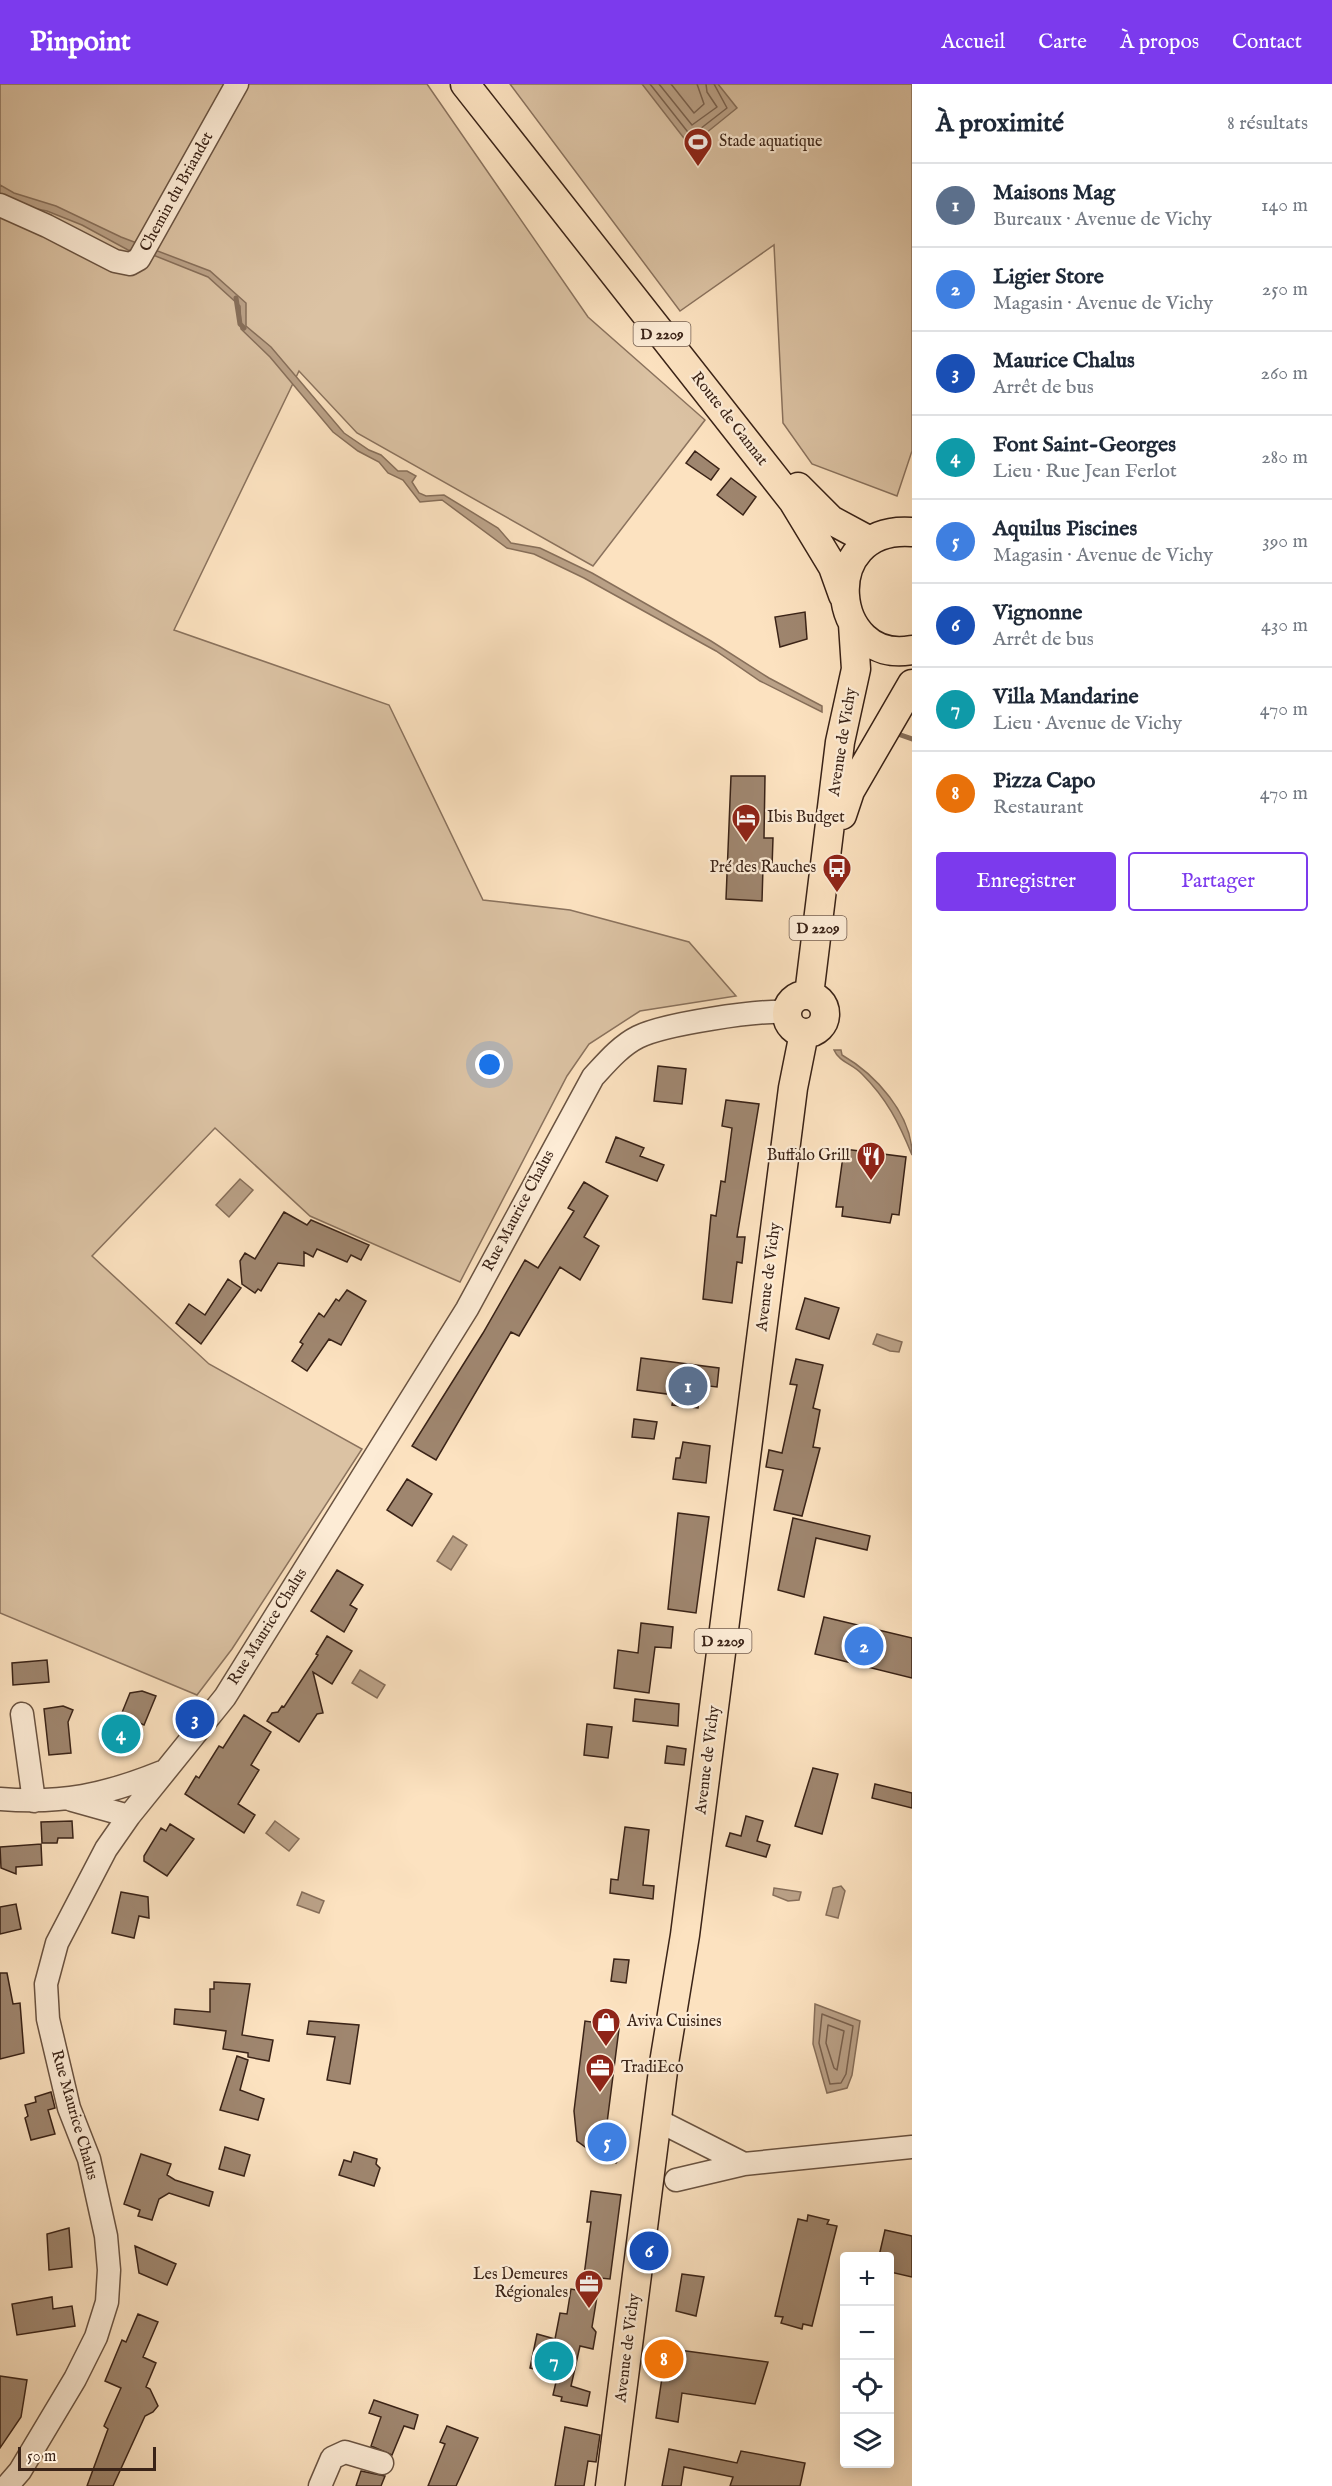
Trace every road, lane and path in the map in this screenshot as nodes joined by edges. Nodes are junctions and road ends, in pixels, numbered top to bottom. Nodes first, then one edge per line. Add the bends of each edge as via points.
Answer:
1 (237, 84) edge
2 (465, 84) edge
3 (488, 84) edge
4 (0, 205) edge
5 (912, 532) edge
6 (870, 541) junction
7 (843, 595) junction
8 (853, 624) junction
9 (912, 650) edge
10 (912, 684) edge
11 (827, 860) junction
12 (800, 1013) junction
13 (22, 1714) dead end
14 (164, 1771) junction
15 (0, 1798) edge
16 (71, 1800) junction
17 (34, 1802) junction
18 (129, 1816) junction
19 (657, 2120) junction
20 (912, 2147) edge
21 (744, 2164) junction
22 (676, 2180) dead end
23 (382, 2463) dead end
24 (7, 2486) edge
25 (321, 2486) edge
26 (610, 2486) edge

1 - 4 street, Chemin du Briandet via 144,250 130,264 115,261
2 - 7 main road, Route de Gannat / D 2209 via 793,501 833,567
3 - 6 main road, Route de Gannat / D 2209 via 804,495 831,520
5 - 6 main road via 884,534
6 - 7 main road via 850,564
7 - 8 main road, Route de Gannat
8 - 9 main road via 877,645
8 - 11 main road, Avenue de Vichy / D 2209 via 856,669 840,742
10 - 11 main road, Avenue de Vichy / D 2209 via 850,791
11 - 12 main road, Avenue de Vichy / D 2209
12 - 14 street, Rue Maurice Chalus via 667,1027 637,1037 593,1077 467,1309 225,1696
12 - 19 main road, Avenue de Vichy / D 2209 via 794,1088 685,1935
13 - 17 street
14 - 16 street via 130,1785
14 - 18 street, Rue Maurice Chalus
15 - 17 street
16 - 17 street
16 - 18 street
18 - 24 street, Rue Maurice Chalus via 106,1849 57,1942 46,1984 51,2030 69,2108 89,2159 106,2236 106,2302 96,2337 75,2379
19 - 21 street
19 - 26 main road, Avenue de Vichy / D 2209
20 - 21 street
21 - 22 street
23 - 25 street via 345,2452 332,2458

